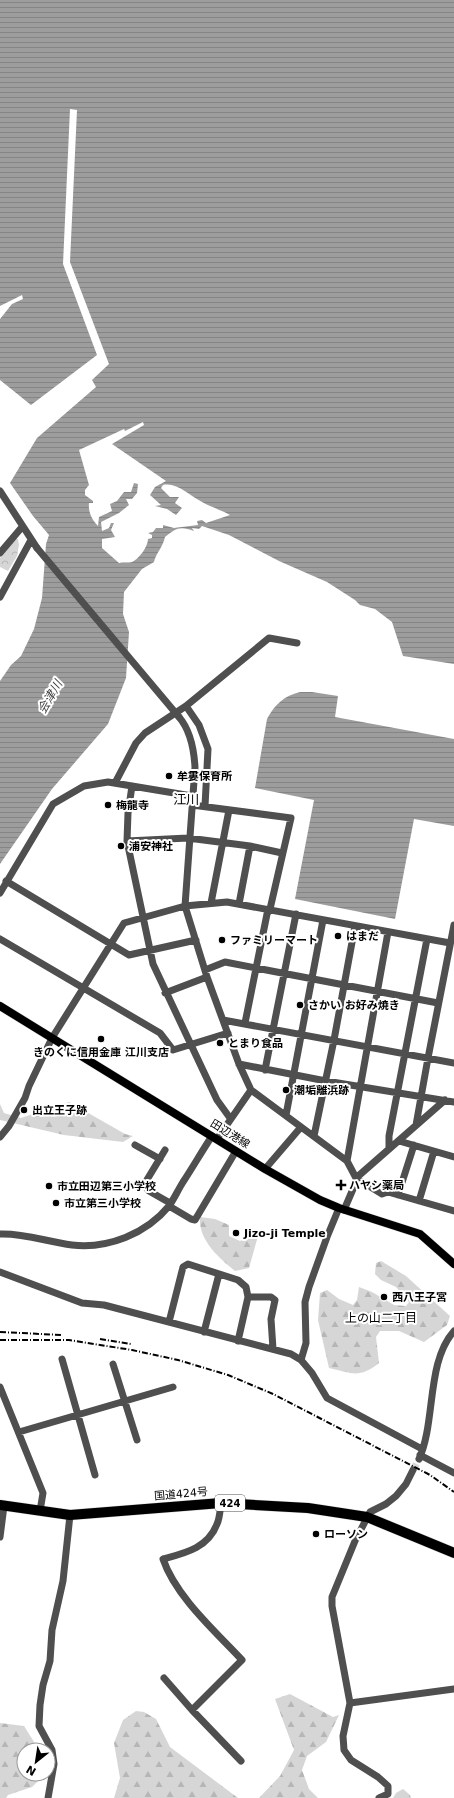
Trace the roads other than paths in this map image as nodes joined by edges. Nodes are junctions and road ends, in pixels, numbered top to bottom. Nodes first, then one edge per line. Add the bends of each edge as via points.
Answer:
1 (0, 491) edge
2 (22, 527) junction
3 (31, 540) junction
4 (0, 553) edge
5 (0, 597) edge
6 (297, 643) dead end
7 (186, 706) junction
8 (115, 783) junction
9 (132, 786) junction
10 (192, 796) junction
11 (192, 805) junction
12 (205, 806) junction
13 (229, 810) junction
14 (188, 838) junction
15 (128, 841) junction
16 (223, 842) junction
17 (250, 846) junction
18 (282, 853) junction
19 (6, 881) junction
20 (0, 893) edge
21 (211, 903) junction
22 (239, 904) junction
23 (185, 906) junction
24 (270, 909) junction
25 (296, 914) junction
26 (142, 917) junction
27 (323, 920) junction
28 (454, 925) edge
29 (355, 926) junction
30 (388, 932) junction
31 (0, 939) edge
32 (427, 939) junction
33 (196, 940) junction
34 (110, 943) junction
35 (450, 943) junction
36 (150, 950) junction
37 (256, 967) junction
38 (284, 973) junction
39 (206, 974) junction
40 (312, 979) junction
41 (344, 985) junction
42 (83, 987) junction
43 (376, 991) junction
44 (165, 993) junction
45 (416, 999) junction
46 (438, 1003) junction
47 (0, 1006) edge
48 (224, 1020) junction
49 (245, 1023) junction
50 (272, 1029) junction
51 (228, 1033) junction
52 (301, 1034) junction
53 (52, 1038) junction
54 (334, 1040) junction
55 (190, 1044) junction
56 (367, 1046) junction
57 (405, 1054) junction
58 (428, 1058) junction
59 (454, 1063) edge
60 (239, 1064) junction
61 (265, 1070) junction
62 (294, 1075) junction
63 (326, 1081) junction
64 (360, 1086) junction
65 (251, 1090) junction
66 (397, 1093) junction
67 (420, 1097) junction
68 (445, 1100) junction
69 (454, 1102) edge
70 (286, 1115) junction
71 (230, 1118) junction
72 (416, 1125) junction
73 (302, 1127) junction
74 (314, 1136) junction
75 (0, 1137) edge
76 (214, 1137) junction
77 (398, 1141) junction
78 (135, 1145) dead end
79 (414, 1145) junction
80 (389, 1149) junction
81 (165, 1150) dead end
82 (236, 1151) junction
83 (434, 1151) junction
84 (454, 1157) edge
85 (160, 1158) junction
86 (347, 1161) junction
87 (265, 1169) junction
88 (356, 1178) junction
89 (398, 1195) junction
90 (419, 1201) junction
91 (170, 1204) junction
92 (341, 1209) junction
93 (454, 1211) edge
94 (0, 1234) edge
95 (454, 1264) edge
96 (0, 1272) edge
97 (219, 1274) junction
98 (248, 1297) junction
99 (169, 1322) junction
100 (454, 1331) edge
101 (204, 1332) junction
102 (238, 1341) junction
103 (273, 1349) junction
104 (62, 1359) dead end
105 (301, 1360) junction
106 (113, 1364) dead end
107 (0, 1387) edge
108 (173, 1387) dead end
109 (125, 1401) junction
110 (78, 1415) junction
111 (19, 1432) junction
112 (137, 1440) dead end
113 (420, 1454) junction
114 (413, 1470) tunnel mouth
115 (454, 1473) edge
116 (95, 1475) dead end
117 (221, 1502) junction
118 (2, 1506) edge
119 (40, 1511) junction
120 (70, 1515) junction
121 (367, 1517) junction
122 (0, 1537) edge
123 (454, 1553) edge
124 (164, 1678) dead end
125 (454, 1689) edge
126 (350, 1703) junction
127 (192, 1710) junction
128 (241, 1761) dead end
129 (48, 1798) edge
130 (379, 1798) edge

1 - 2 street
2 - 3 street
2 - 4 street
3 - 5 street
3 - 10 street, bridge via 184,723 194,749
6 - 7 street via 269,638
7 - 8 street via 145,733 136,743
7 - 12 street via 199,725 208,749
8 - 9 street
8 - 19 street via 84,786 53,804
9 - 10 street
9 - 15 street via 128,813
10 - 11 street
11 - 12 street
11 - 14 street
12 - 13 street
13 - 16 street
13 - 18 street via 290,818
14 - 15 street
14 - 16 street
14 - 23 street
15 - 26 street
16 - 17 street
16 - 21 street
17 - 18 street
17 - 22 street
18 - 24 street
19 - 20 street
19 - 34 street
21 - 22 street
21 - 23 street
22 - 24 street
23 - 26 street
23 - 33 street
24 - 25 street
24 - 37 street
25 - 27 street
25 - 38 street
26 - 34 street via 124,923
26 - 36 street
27 - 29 street
27 - 40 street
28 - 35 street
29 - 30 street
29 - 41 street
30 - 32 street
30 - 43 street
31 - 42 street
32 - 35 street
32 - 45 street
33 - 36 street
33 - 39 street
34 - 36 street via 129,955
34 - 42 street
35 - 46 street
36 - 44 street
37 - 38 street
37 - 39 street via 225,962
37 - 49 street
38 - 40 street
38 - 50 street
39 - 44 street
39 - 48 street
40 - 41 street
40 - 52 street
41 - 43 street
41 - 54 street
42 - 53 street
42 - 55 street via 160,1034 173,1050
43 - 45 street
43 - 56 street
44 - 55 street
45 - 46 street
45 - 57 street
46 - 58 street
47 - 53 main road, 田辺港線
48 - 49 street
48 - 51 street
49 - 50 street
50 - 52 street
50 - 61 street
51 - 55 street
51 - 60 street
52 - 54 street
52 - 62 street
53 - 75 street via 29,1086 26,1098
53 - 76 main road, 田辺港線
54 - 56 street
54 - 63 street
55 - 71 street via 217,1100
56 - 57 street
56 - 64 street
57 - 58 street
57 - 66 street
58 - 59 street
58 - 67 street
60 - 61 street
60 - 65 street
61 - 62 street
62 - 63 street
62 - 70 street
63 - 64 street
63 - 74 street
64 - 66 street
64 - 86 street
65 - 70 street
65 - 71 street
66 - 67 street
66 - 80 street
67 - 68 street
67 - 72 street
68 - 69 street
68 - 72 street
70 - 73 street
71 - 76 street
72 - 77 street
73 - 74 street
73 - 87 street
74 - 86 street
76 - 82 main road, 田辺港線
76 - 91 street
77 - 79 street
77 - 80 street
78 - 85 street
79 - 83 street
79 - 89 street
80 - 88 street
81 - 85 street
82 - 87 main road, 田辺港線
82 - 91 street via 195,1220 190,1220
83 - 84 street
83 - 90 street
85 - 91 street via 145,1186
86 - 88 street
87 - 92 main road, 田辺港線
88 - 89 street via 382,1194 388,1192
88 - 92 street
89 - 90 street
90 - 93 street
91 - 94 street via 142,1229 100,1246 70,1245 16,1233
92 - 95 main road, 田辺港線 via 420,1234
92 - 105 street via 327,1237 305,1302 306,1343
96 - 99 street via 82,1303 104,1304
97 - 98 street via 238,1280 246,1287
97 - 99 street via 188,1264 183,1267
97 - 101 street
98 - 102 street
98 - 103 street via 271,1297 275,1300 271,1319
99 - 101 street
100 - 113 street via 447,1339 440,1358
101 - 102 street
102 - 103 street
103 - 105 street
104 - 110 street
105 - 113 street via 327,1398
106 - 109 street
107 - 111 street
108 - 109 street
109 - 110 street
109 - 112 street
110 - 111 street
110 - 116 street
111 - 119 street via 43,1492
113 - 115 street
114 - 121 street via 396,1496 370,1512
117 - 120 highway, 国道424号 / 424
117 - 121 highway, 国道424号 / 424 via 308,1508
117 - 127 street via 217,1524 200,1546 163,1559 190,1605 242,1660
118 - 119 highway, 国道424号 / 424
118 - 122 street
119 - 120 highway, 国道424号 / 424
120 - 129 street via 63,1581 40,1706 39,1726 52,1750 54,1764
121 - 123 highway, 国道424号 / 424
121 - 126 street via 332,1597
124 - 127 street
125 - 126 street
126 - 130 street via 343,1736 344,1750 351,1760 388,1786 388,1794
127 - 128 street

